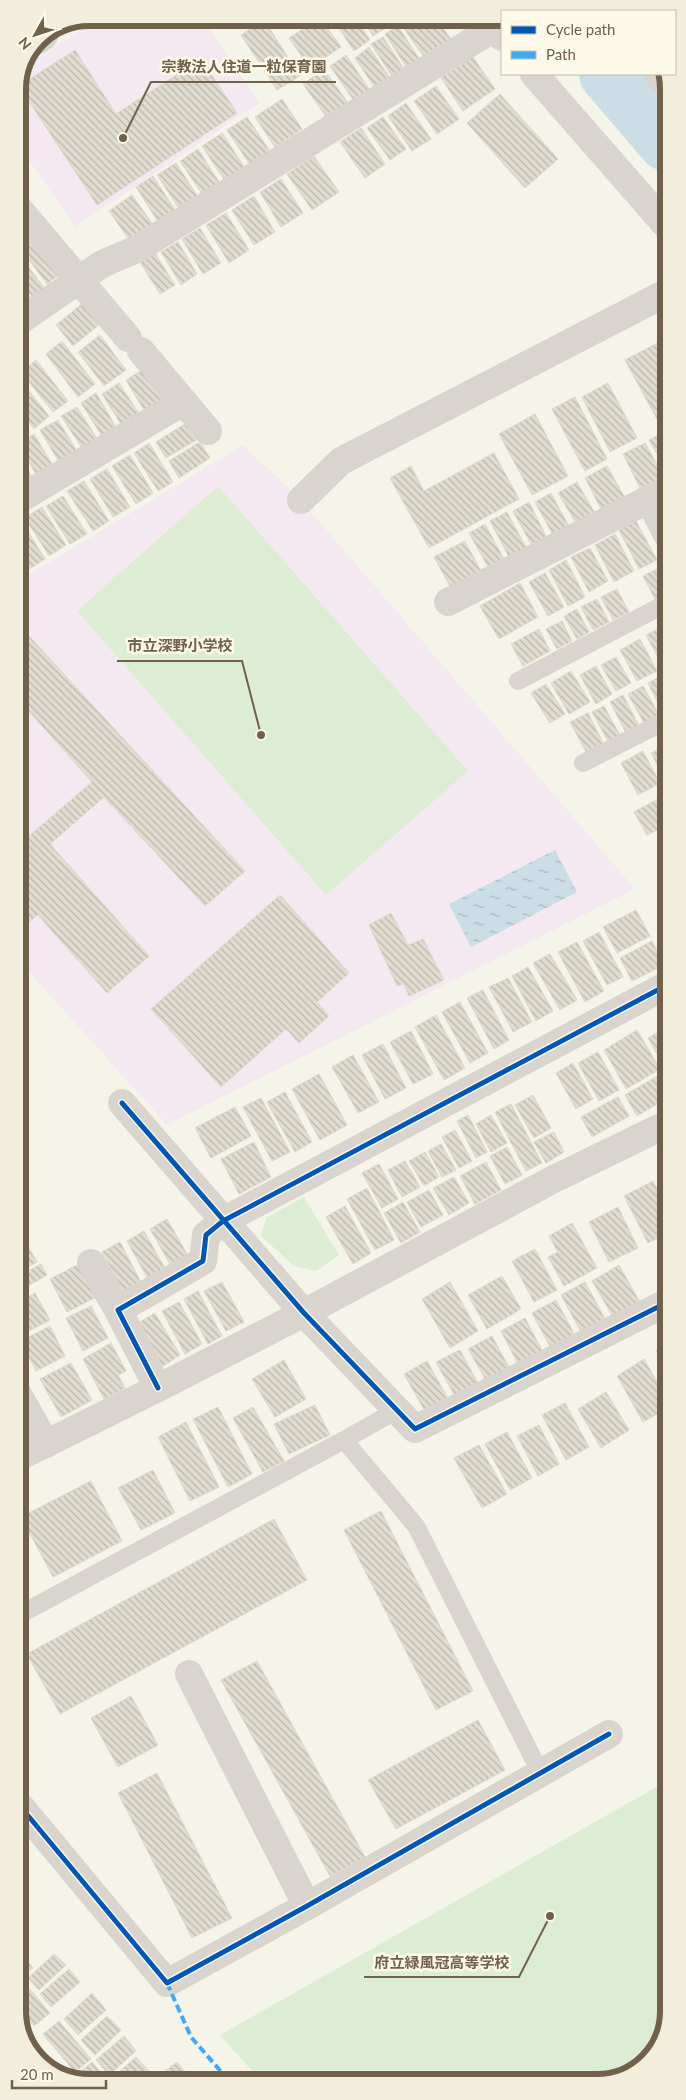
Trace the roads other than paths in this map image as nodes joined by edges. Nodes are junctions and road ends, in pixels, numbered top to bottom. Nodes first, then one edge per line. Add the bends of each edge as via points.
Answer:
1 (494, 28) edge
2 (535, 75) edge
3 (26, 217) edge
4 (660, 218) edge
5 (80, 280) junction
6 (660, 296) edge
7 (26, 317) edge
8 (183, 402) junction
9 (208, 432) dead end
10 (26, 495) edge
11 (655, 496) edge
12 (301, 500) dead end
13 (660, 516) edge
14 (448, 602) dead end
15 (660, 607) edge
16 (518, 681) dead end
17 (660, 724) edge
18 (583, 763) dead end
19 (660, 989) edge
20 (122, 1103) dead end
21 (660, 1127) edge
22 (223, 1221) junction
23 (91, 1263) dead end
24 (660, 1306) edge
25 (118, 1310) junction
26 (304, 1312) junction
27 (158, 1388) junction
28 (26, 1408) edge
29 (397, 1410) junction
30 (344, 1440) junction
31 (46, 1444) junction
32 (26, 1454) edge
33 (26, 1611) edge
34 (189, 1674) dead end
35 (609, 1734) dead end
36 (540, 1772) junction
37 (26, 1813) edge
38 (307, 1906) junction

1 - 5 street via 137,249 102,264
2 - 4 street
3 - 5 street
5 - 7 street
5 - 8 street
6 - 12 street via 342,461
8 - 9 street
8 - 10 street
11 - 13 lane
11 - 14 street
15 - 16 lane
17 - 18 lane
19 - 22 street
20 - 22 street
21 - 26 street via 552,1180
22 - 25 street via 206,1235 203,1261
22 - 26 street
23 - 25 street
24 - 29 street via 414,1429
25 - 27 street
26 - 27 street
26 - 29 street
27 - 31 street
28 - 31 street
29 - 30 lane
30 - 33 lane
30 - 36 lane via 416,1526
31 - 32 street
34 - 38 street
35 - 36 street
36 - 38 street
37 - 38 street via 167,1982

